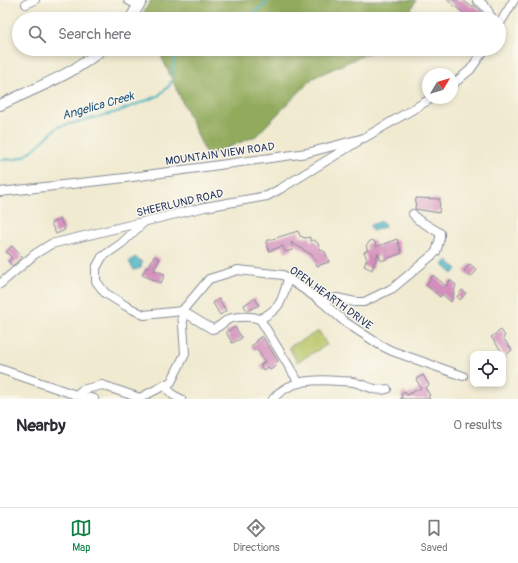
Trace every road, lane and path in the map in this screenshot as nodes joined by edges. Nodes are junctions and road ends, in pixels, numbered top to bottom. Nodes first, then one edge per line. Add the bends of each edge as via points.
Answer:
1 (35, 0) edge
2 (128, 0) edge
3 (477, 0) edge
4 (514, 0) edge
5 (141, 3) edge
6 (26, 4) dead end
7 (135, 12) edge
8 (489, 12) edge
9 (506, 13) edge
10 (92, 56) edge
11 (480, 56) edge
12 (458, 80) edge
13 (422, 104) edge
14 (0, 105) edge
15 (364, 138) junction
16 (0, 192) edge
17 (413, 214) dead end
18 (144, 222) junction
19 (288, 279) junction
20 (0, 284) edge
21 (321, 302) junction
22 (182, 311) junction
23 (260, 319) junction
24 (0, 369) edge
25 (463, 376) dead end
26 (299, 383) junction
27 (164, 386) junction
28 (387, 389) dead end
29 (76, 395) junction
30 (94, 399) edge
31 (181, 399) edge
32 (273, 399) edge

1 - 6 street
2 - 5 street
3 - 8 street via 483,3
4 - 9 street
5 - 7 main road
10 - 14 main road via 60,77
11 - 12 street via 470,70
13 - 15 street, MOUNTAIN VIEW ROAD
15 - 16 street, MOUNTAIN VIEW ROAD via 307,153
15 - 18 street, SHEERLUND ROAD via 267,196
17 - 21 street via 440,233 436,252 393,288 368,300 359,302 338,298
18 - 20 street, SHEERLUND ROAD via 51,244 35,254
18 - 22 street via 122,243 102,257 96,268 96,280 105,293 144,315
19 - 21 street, OPEN HEARTH DRIVE
19 - 22 street, OPEN HEARTH DRIVE via 283,275 238,270 209,279
19 - 23 street via 283,299 272,312
21 - 25 street, OPEN HEARTH DRIVE via 345,322 380,345
22 - 23 street via 212,329 235,318
22 - 27 street via 185,354 171,382
23 - 26 street
24 - 29 street
26 - 28 street via 313,379 328,380 356,382 378,390
26 - 32 street via 282,391
27 - 29 street via 140,398 102,385 82,390
27 - 31 street
29 - 30 street

